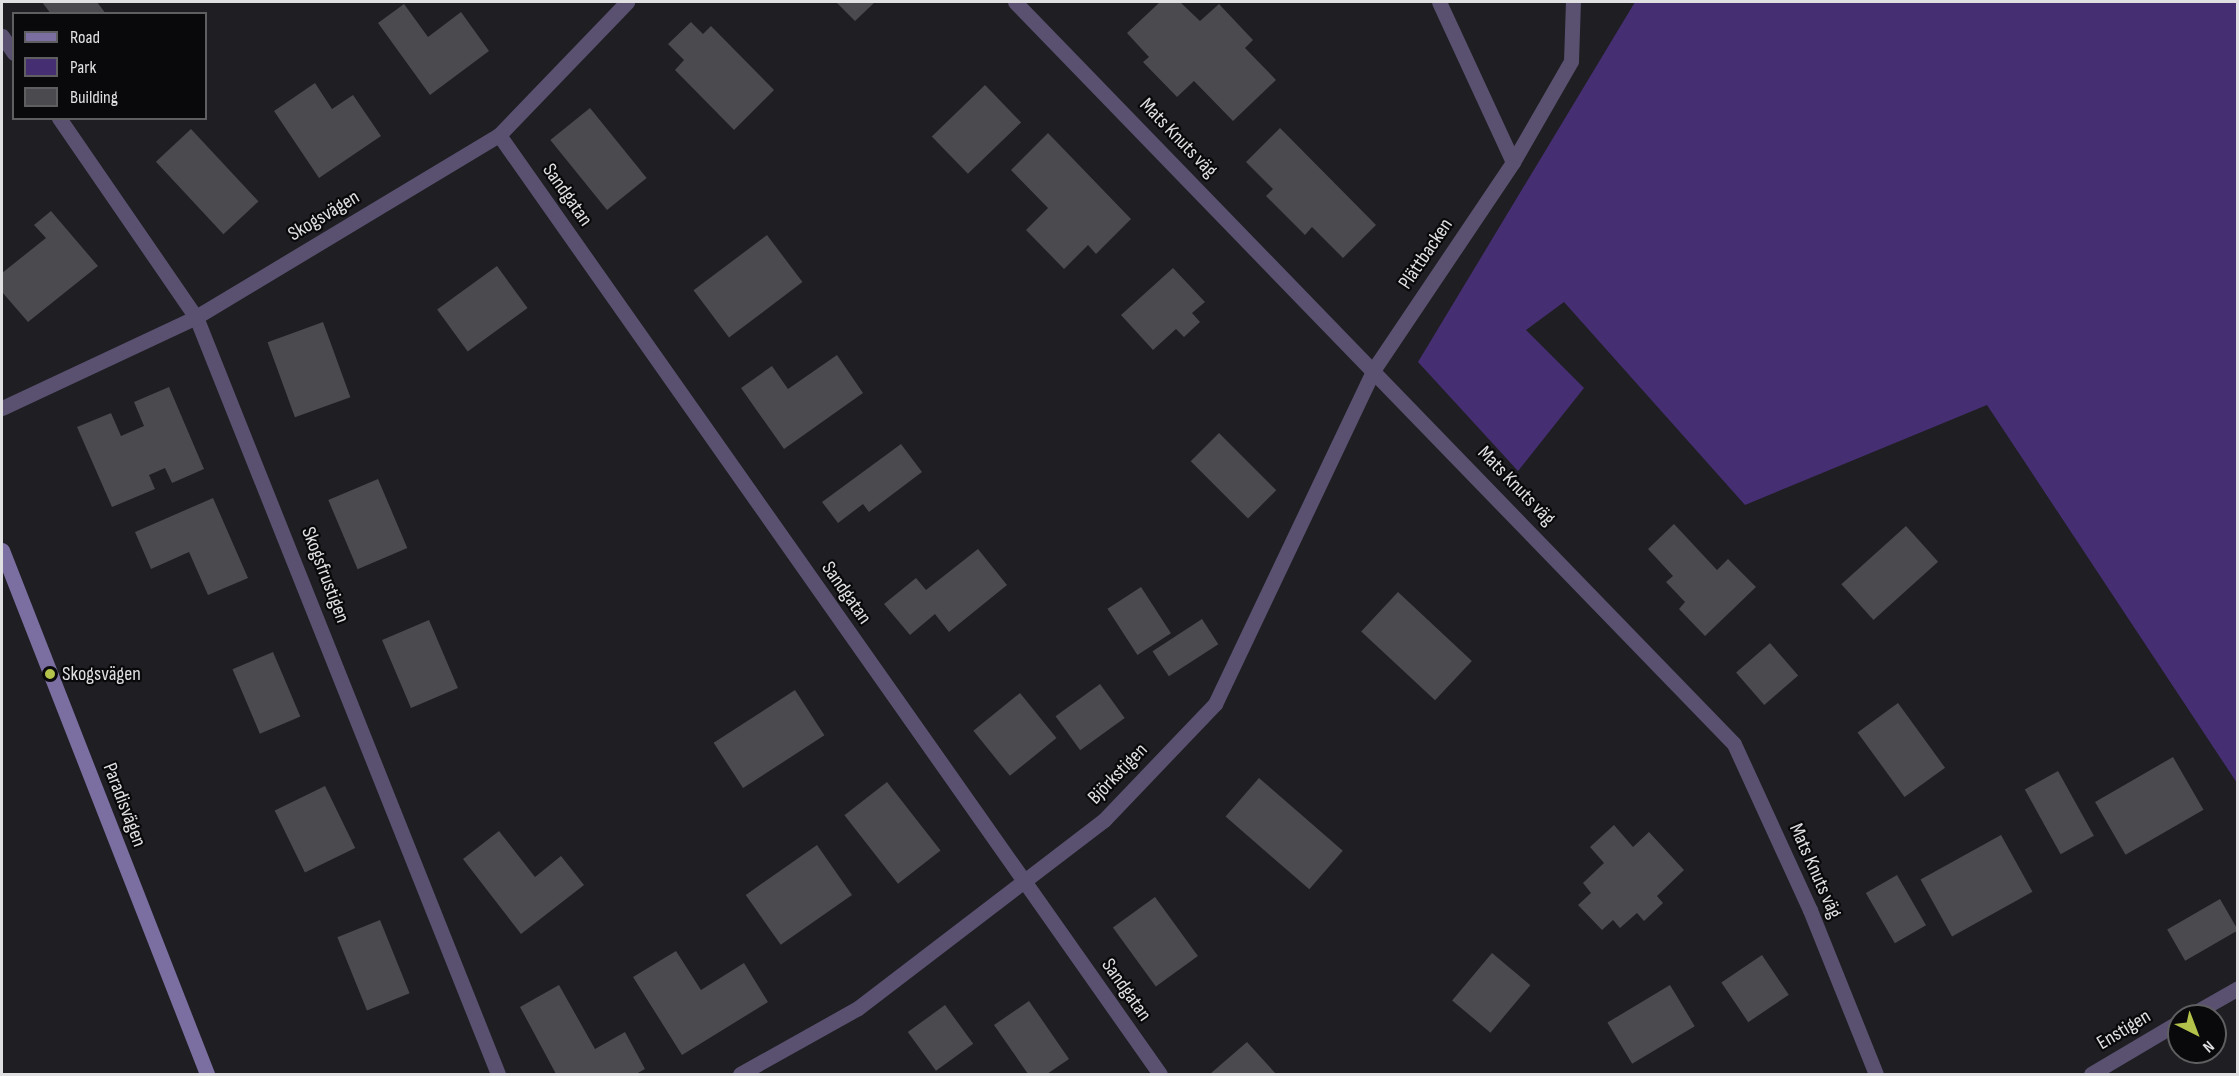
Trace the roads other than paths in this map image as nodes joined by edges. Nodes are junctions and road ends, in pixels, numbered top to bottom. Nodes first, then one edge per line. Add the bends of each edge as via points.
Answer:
1 (627, 2) edge
2 (1015, 2) edge
3 (1438, 2) edge
4 (1573, 2) edge
5 (2, 36) edge
6 (12, 50) edge
7 (60, 120) edge
8 (499, 135) junction
9 (1513, 162) junction
10 (196, 317) junction
11 (1374, 369) junction
12 (2, 408) edge
13 (2, 550) edge
14 (1023, 882) junction
15 (2238, 988) edge
16 (2210, 1004) edge
17 (2167, 1029) edge
18 (207, 1074) edge
19 (498, 1074) edge
20 (740, 1074) edge
21 (1160, 1074) edge
22 (1876, 1074) edge
23 (2091, 1074) edge

1 - 8 street, Skogsvägen
2 - 11 street, Mats Knuts väg
3 - 9 street
4 - 9 street, Plättbacken via 1571,61
5 - 6 street
7 - 10 street, Skogsfrustigen
8 - 10 street, Skogsvägen
8 - 14 street, Sandgatan
9 - 11 street, Plättbacken
10 - 12 street, Skogsvägen
10 - 19 street, Skogsfrustigen
11 - 14 street, Björkstigen via 1215,704 1104,819
11 - 22 street, Mats Knuts väg via 1734,744 1810,910
13 - 18 street, Paradisvägen
14 - 20 street, Björkstigen via 858,1008
14 - 21 street, Sandgatan
15 - 16 street
17 - 23 street, Enstigen

